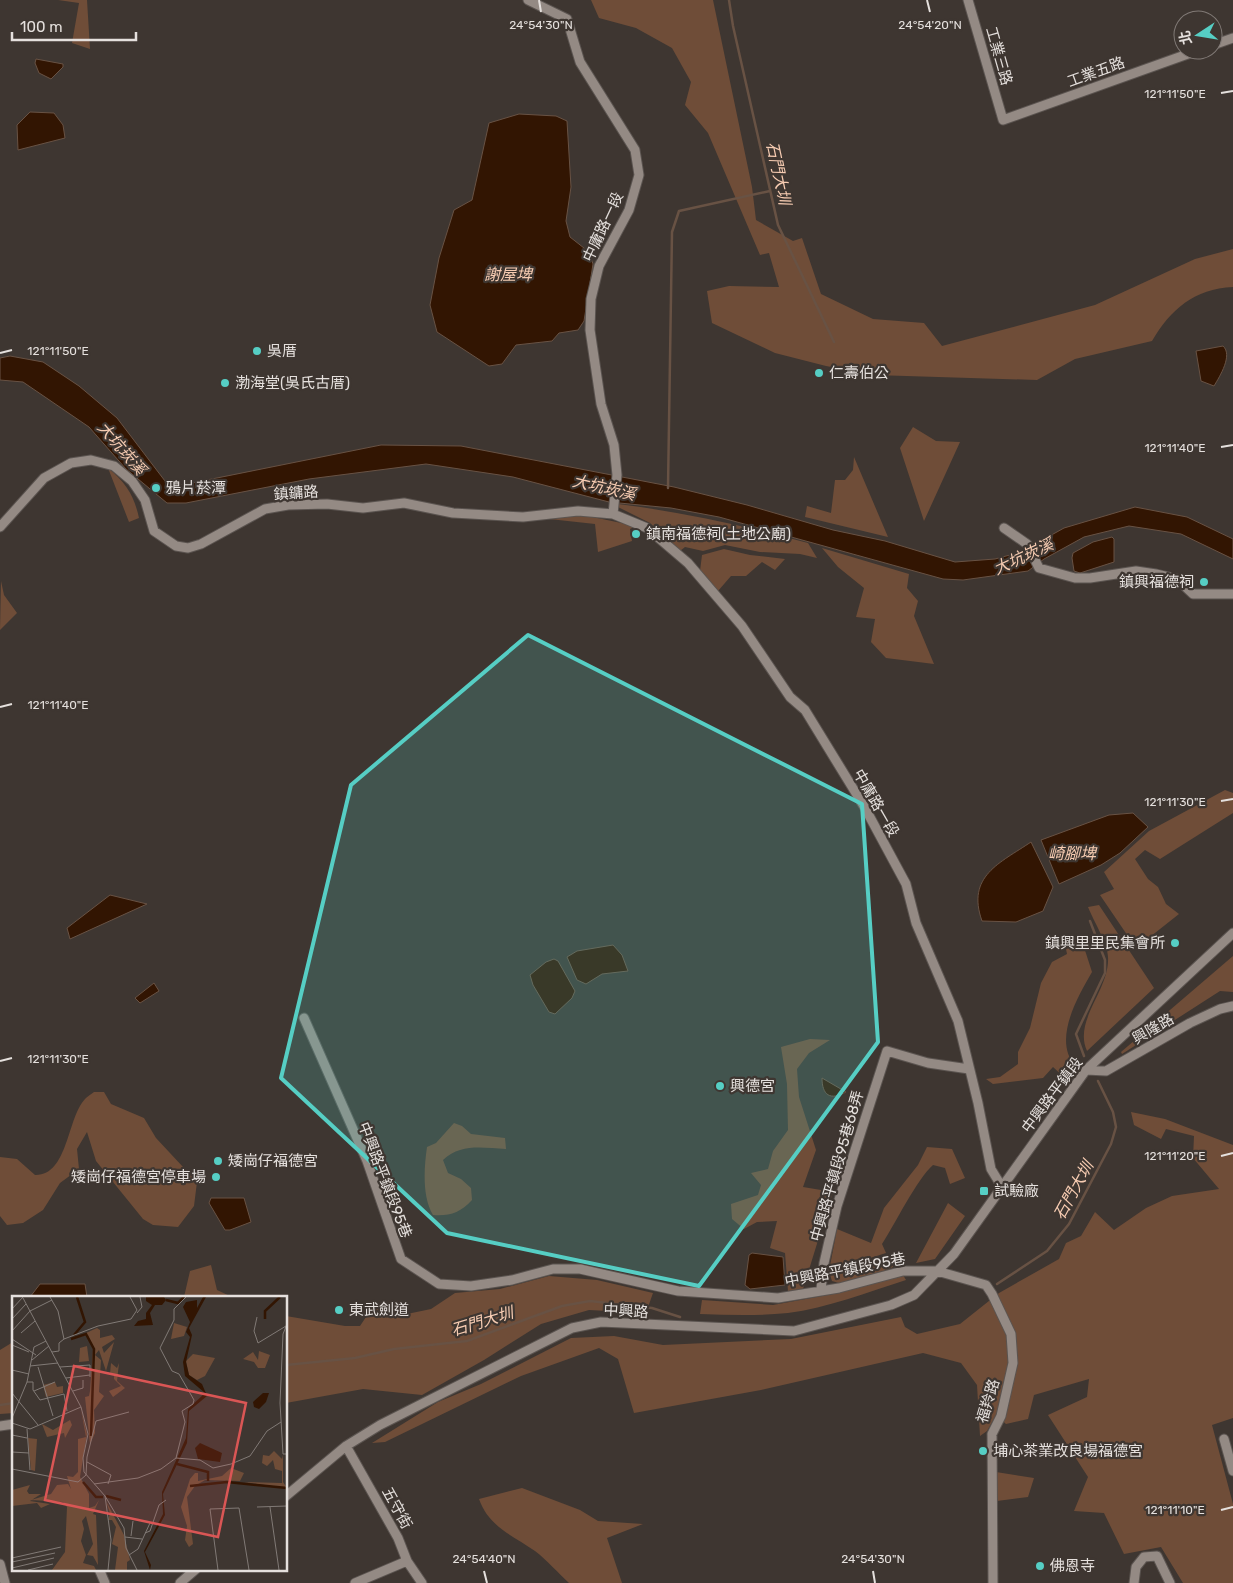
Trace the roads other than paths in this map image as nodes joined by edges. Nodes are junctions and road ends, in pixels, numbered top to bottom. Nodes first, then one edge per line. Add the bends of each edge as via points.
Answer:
1 (528, 0) edge
2 (968, 0) edge
3 (1173, 59) edge
4 (1003, 120) joint
5 (614, 510) junction
6 (0, 527) edge
7 (1004, 528) dead end
8 (1233, 594) edge
9 (1233, 934) edge
10 (1233, 1006) edge
11 (304, 1018) dead end
12 (969, 1069) junction
13 (1086, 1070) junction
14 (1002, 1187) junction
15 (937, 1271) junction
16 (821, 1290) junction
17 (1224, 1439) dead end
18 (346, 1446) junction
19 (1233, 1470) edge
20 (288, 1494) edge
21 (408, 1561) junction
22 (0, 1564) edge
23 (99, 1570) edge
24 (195, 1570) edge
25 (5, 1583) edge
26 (105, 1583) edge
27 (180, 1583) edge
28 (355, 1583) edge
29 (422, 1583) edge
30 (994, 1583) edge
31 (1134, 1583) edge
32 (1170, 1583) edge

1 - 5 street, 中庸路一段 via 567,19 580,62 636,150 639,175 629,210 598,266 591,299 590,330 601,404 614,445 617,475
2 - 4 street, 工業三路
3 - 4 street, 工業五路
5 - 6 street, 鎮鏞路 via 523,517 453,513 404,503 363,508 327,504 288,505 265,509 188,548 176,546 154,531 145,500 132,482 114,466 91,460 71,463 44,478
5 - 12 street, 中庸路一段 via 647,528 688,563 742,626 790,697 805,710 818,730 906,884 916,923 958,1021
7 - 8 street via 1028,545 1039,568 1064,576 1090,578 1143,572 1177,579 1193,594
9 - 13 street, 中興路平鎮段
10 - 13 street, 興隆路 via 1190,1023 1106,1071
11 - 16 street, 中興路平鎮段95巷 via 367,1161 401,1259 439,1284 471,1286 504,1282 552,1268 580,1269 678,1291 778,1298
12 - 14 street, 中庸路一段 via 991,1169
12 - 16 street, 中興路平鎮段95巷68弄 via 928,1063 887,1051 837,1206
13 - 14 street, 中興路平鎮段
14 - 15 street, 中興路平鎮段 via 954,1254
15 - 16 street, 中興路平鎮段95巷 via 903,1270
15 - 18 street, 中興路 via 914,1295 891,1305 794,1331 601,1322 572,1328 380,1425
15 - 30 street, 福羚路 via 986,1285 1011,1334 1013,1363 1001,1416 992,1434
17 - 19 street
18 - 20 street, 中興路
18 - 21 street, 五守街
21 - 28 street
21 - 29 street, 五守街
22 - 25 street
23 - 26 street
24 - 27 street
31 - 32 street via 1136,1567 1144,1557 1157,1556

